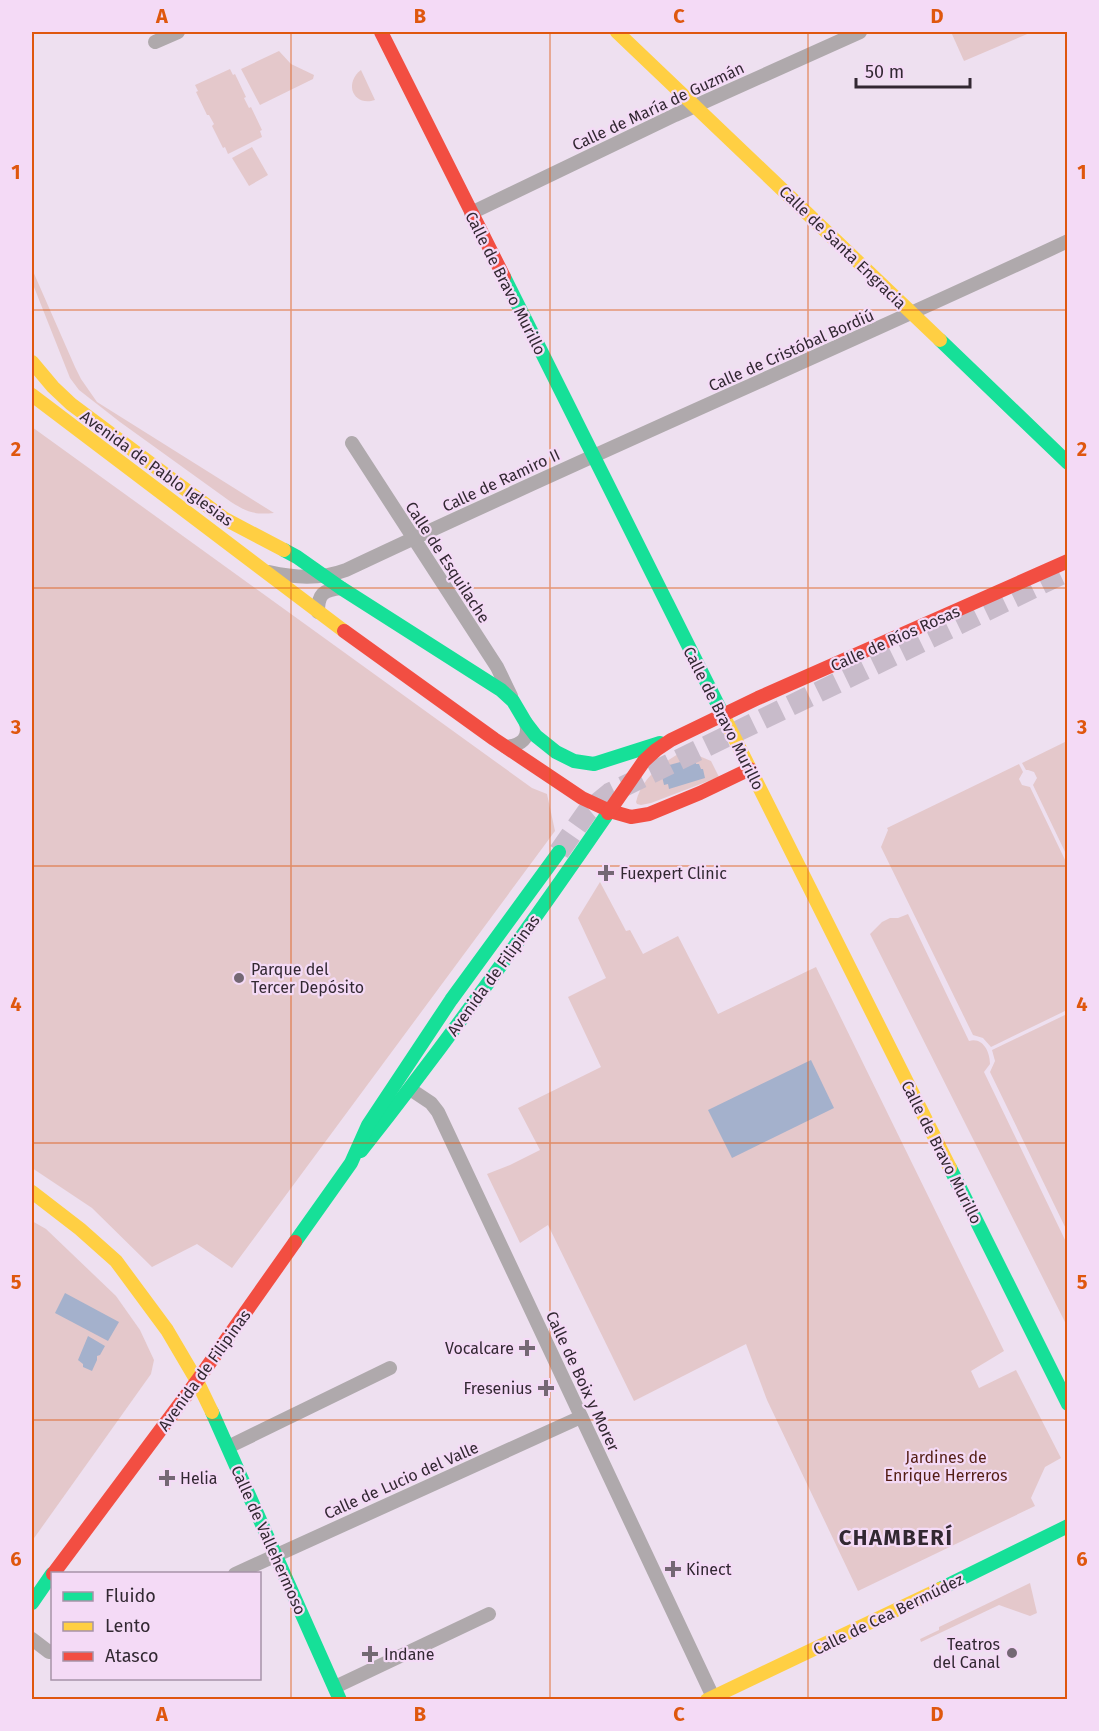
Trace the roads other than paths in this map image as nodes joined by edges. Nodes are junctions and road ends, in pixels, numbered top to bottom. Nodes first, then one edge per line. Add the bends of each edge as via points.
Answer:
1 (178, 32) edge
2 (381, 32) edge
3 (617, 32) edge
4 (860, 32) edge
5 (154, 42) dead end
6 (695, 106) junction
7 (471, 213) junction
8 (1068, 241) edge
9 (912, 314) junction
10 (32, 362) edge
11 (32, 395) edge
12 (352, 443) dead end
13 (592, 456) junction
14 (1068, 463) edge
15 (414, 538) junction
16 (1068, 561) edge
17 (262, 571) junction
18 (325, 576) junction
19 (341, 588) junction
20 (318, 612) junction
21 (513, 701) junction
22 (723, 715) junction
23 (526, 723) junction
24 (670, 740) junction
25 (506, 747) junction
26 (750, 769) junction
27 (610, 812) junction
28 (559, 852) tunnel mouth
29 (410, 1089) junction
30 (351, 1164) junction
31 (32, 1192) edge
32 (390, 1368) dead end
33 (196, 1381) junction
34 (1068, 1404) edge
35 (582, 1417) junction
36 (228, 1447) junction
37 (1068, 1526) edge
38 (275, 1555) junction
39 (54, 1572) edge
40 (239, 1572) edge
41 (51, 1577) edge
42 (32, 1603) edge
43 (489, 1614) dead end
44 (32, 1639) edge
45 (51, 1652) edge
46 (337, 1693) edge
47 (710, 1698) edge

1 - 5 street
2 - 7 main road, Calle de Bravo Murillo
3 - 6 main road, Calle de Santa Engracia
4 - 6 street, Calle de María de Guzmán
6 - 7 street, Calle de María de Guzmán
6 - 9 main road, Calle de Santa Engracia
7 - 13 main road, Calle de Bravo Murillo
8 - 9 street, Calle de Cristóbal Bordiú
9 - 13 street, Calle de Cristóbal Bordiú
9 - 14 main road, Calle de Santa Engracia
10 - 18 main road, Avenida de Pablo Iglesias via 71,404 216,513
11 - 17 main road, Avenida de Pablo Iglesias
12 - 15 street, Calle de Esquilache
13 - 15 street, Calle de Ramiro II
13 - 22 main road, Calle de Bravo Murillo
15 - 18 street, Calle de Ramiro II
15 - 21 street, Calle de Esquilache via 497,667
16 - 22 main road, Calle de Ríos Rosas
17 - 18 street, Avenida de Pablo Iglesias
17 - 20 main road, Avenida de Pablo Iglesias
18 - 19 main road, Avenida de Pablo Iglesias
19 - 20 street via 320,597
19 - 21 main road, Avenida de Pablo Iglesias
20 - 25 main road, Avenida de Pablo Iglesias
21 - 23 main road, Avenida de Pablo Iglesias
22 - 24 main road, Calle de Ríos Rosas
22 - 26 main road, Calle de Bravo Murillo
23 - 24 main road, Avenida de Pablo Iglesias via 536,736 564,757 594,764
23 - 25 street via 524,740
24 - 27 main road, Avenida de Filipinas via 644,761
25 - 27 main road, Avenida de Pablo Iglesias
26 - 27 main road, Avenida de Pablo Iglesias via 649,814 632,817
26 - 34 main road, Calle de Bravo Murillo
27 - 29 main road, Avenida de Filipinas
28 - 30 main road, Avenida de Filipinas via 451,1000 368,1125
29 - 30 main road, Avenida de Filipinas
29 - 35 street, Calle de Boix y Morer via 438,1112
30 - 33 main road, Avenida de Filipinas
31 - 33 main road, Calle de Vallehermoso via 116,1261 167,1330
32 - 36 street
33 - 36 main road, Calle de Vallehermoso
33 - 39 main road, Avenida de Filipinas
35 - 38 street, Calle de Lucio del Valle
35 - 47 street, Calle de Boix y Morer
36 - 38 main road, Calle de Vallehermoso
37 - 47 main road, Calle de Cea Bermúdez
38 - 40 street, Calle de Lucio del Valle
38 - 46 main road, Calle de Vallehermoso
41 - 42 main road, Avenida de Filipinas
43 - 46 street
44 - 45 street

